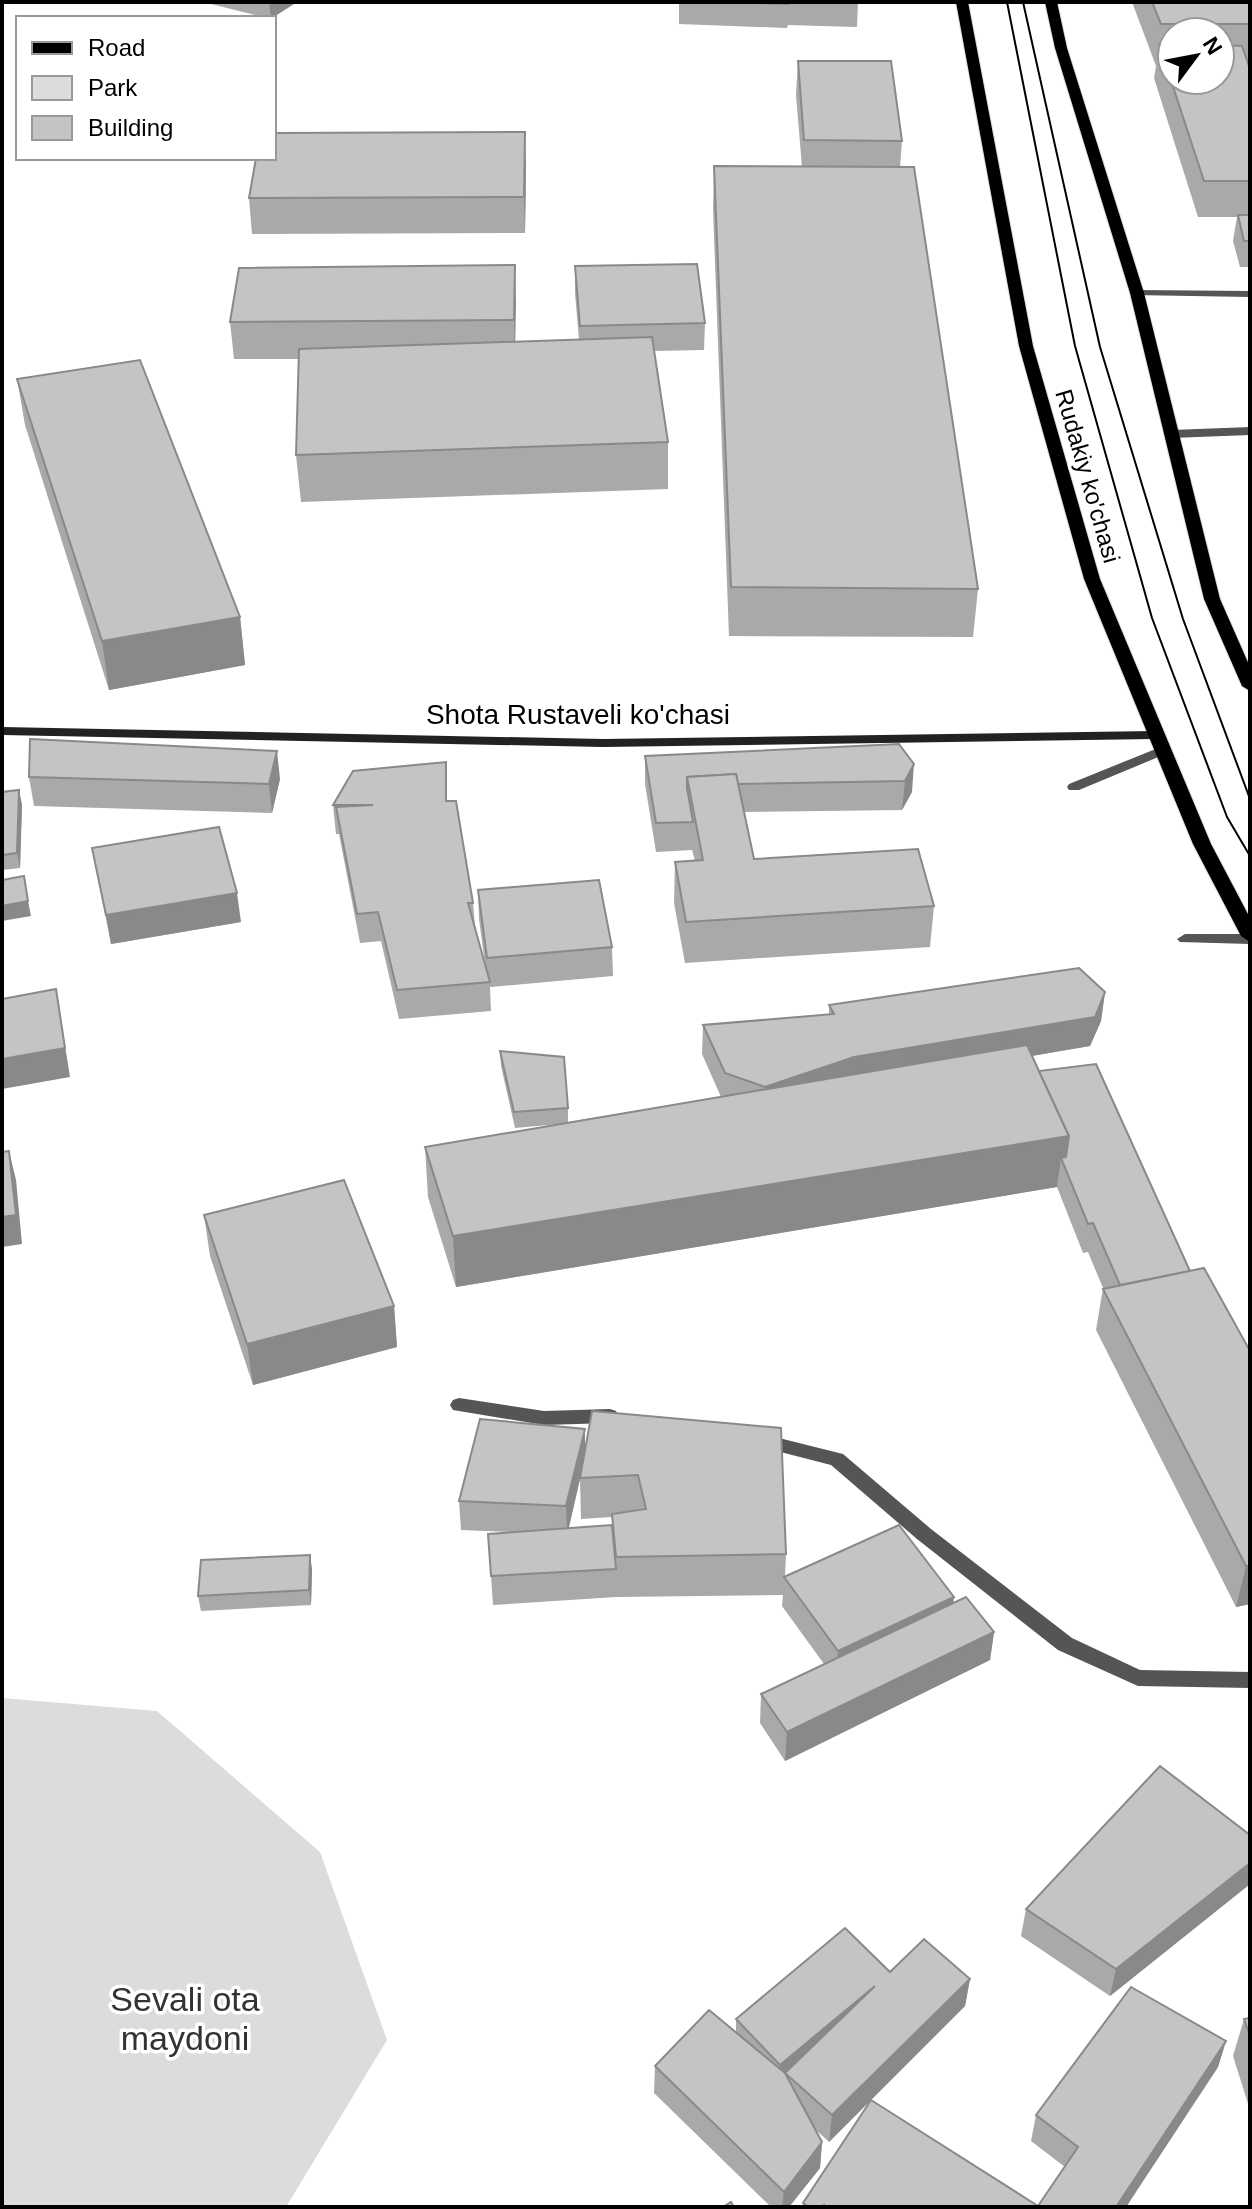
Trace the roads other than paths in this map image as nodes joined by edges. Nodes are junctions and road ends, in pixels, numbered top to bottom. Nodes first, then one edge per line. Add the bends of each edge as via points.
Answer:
1 (962, 2) edge
2 (1051, 2) edge
3 (1137, 293) junction
4 (1250, 294) edge
5 (1250, 431) edge
6 (1172, 434) junction
7 (1250, 686) edge
8 (2, 731) edge
9 (1155, 735) junction
10 (1163, 750) junction
11 (1074, 787) dead end
12 (1250, 937) edge
13 (1185, 939) dead end
14 (459, 1405) dead end
15 (631, 1419) edge
16 (748, 1438) edge
17 (1250, 1680) edge

1 - 9 main road, Rudakiy ko'chasi via 1026,346 1092,579
2 - 3 main road
3 - 4 lane
3 - 6 main road
5 - 6 lane
6 - 7 main road via 1212,599
8 - 9 street, Shota Rustaveli ko'chasi via 603,743
9 - 10 main road, Rudakiy ko'chasi
10 - 11 lane
10 - 12 main road, Rudakiy ko'chasi via 1202,844
12 - 13 lane
14 - 15 lane via 544,1418
16 - 17 lane via 837,1459 1065,1644 1138,1678

